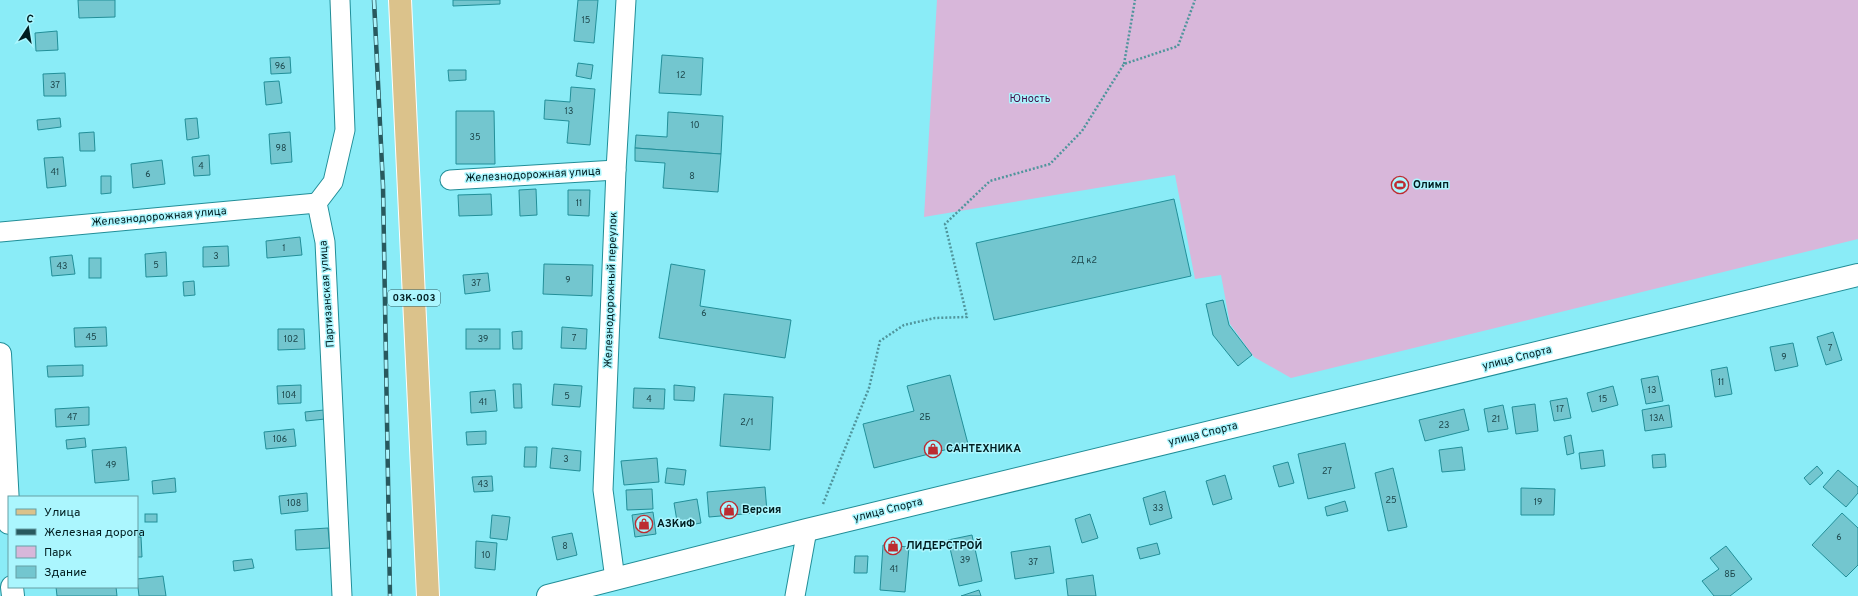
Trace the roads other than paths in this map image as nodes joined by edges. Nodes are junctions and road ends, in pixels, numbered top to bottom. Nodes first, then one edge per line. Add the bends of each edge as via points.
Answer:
1 (340, 0) edge
2 (400, 0) edge
3 (626, 0) edge
4 (616, 170) junction
5 (450, 180) dead end
6 (317, 203) junction
7 (0, 232) edge
8 (1858, 275) edge
9 (0, 354) edge
10 (8, 504) edge
11 (807, 530) junction
12 (615, 579) junction
13 (342, 596) edge
14 (428, 596) edge
15 (548, 596) edge
16 (795, 596) edge

1 - 6 street via 345,130 333,182
2 - 14 main road, 03К-003
3 - 4 street, Железнодорожный переулок
4 - 5 street, Железнодорожная улица
4 - 12 street, Железнодорожный переулок via 603,490
6 - 7 street, Железнодорожная улица
6 - 13 street, Партизанская улица via 325,242
8 - 11 street, улица Спорта
9 - 10 street
11 - 12 street, улица Спорта
11 - 16 street
12 - 15 street, улица Спорта

